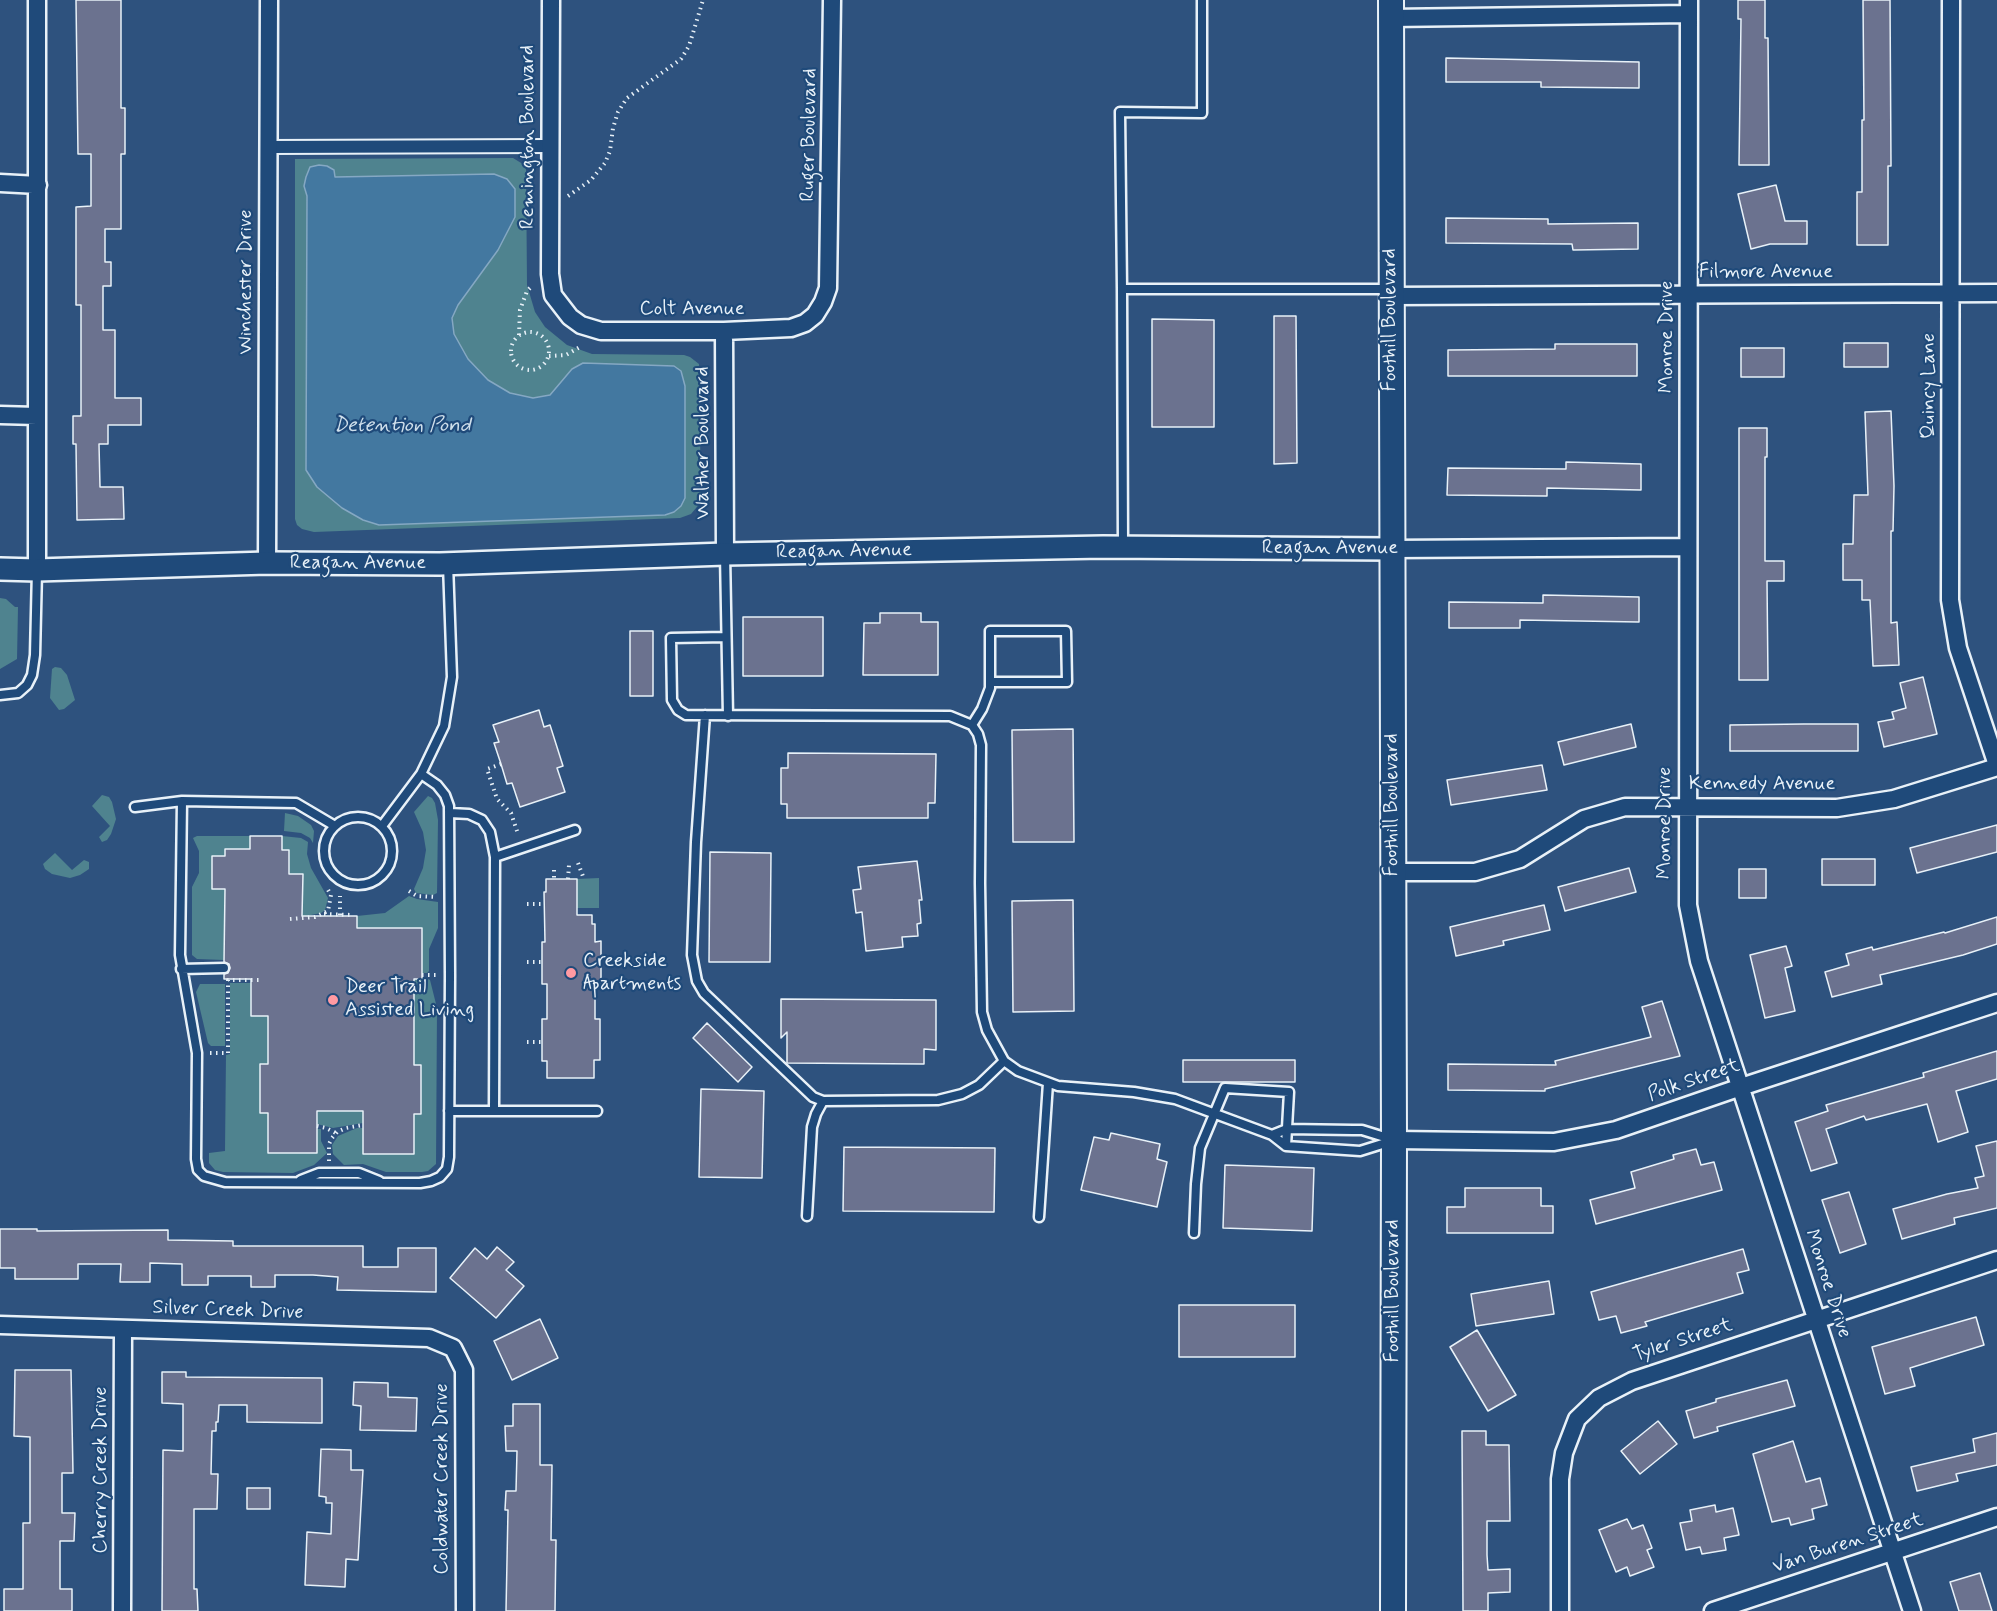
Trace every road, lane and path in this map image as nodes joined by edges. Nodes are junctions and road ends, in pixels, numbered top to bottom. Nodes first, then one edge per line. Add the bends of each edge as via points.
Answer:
1 (37, 0) edge
2 (269, 0) edge
3 (551, 0) edge
4 (703, 0) edge
5 (832, 0) edge
6 (1202, 0) edge
7 (1950, 0) edge
8 (1688, 7) edge
9 (1391, 9) edge
10 (550, 146) junction
11 (268, 147) junction
12 (0, 183) edge
13 (38, 185) junction
14 (550, 209) junction
15 (829, 270) joint
16 (550, 274) joint
17 (531, 287) dead end
18 (1122, 289) junction
19 (1391, 292) junction
20 (1689, 294) junction
21 (1951, 294) junction
22 (1997, 294) edge
23 (724, 331) junction
24 (519, 336) junction
25 (580, 347) dead end
26 (549, 356) junction
27 (0, 415) edge
28 (37, 416) junction
29 (1123, 547) junction
30 (1688, 547) junction
31 (1392, 549) junction
32 (725, 554) junction
33 (267, 563) junction
34 (448, 563) junction
35 (0, 569) edge
36 (37, 570) junction
37 (726, 637) junction
38 (990, 682) junction
39 (0, 695) edge
40 (705, 715) junction
41 (728, 716) junction
42 (972, 725) junction
43 (501, 764) dead end
44 (1997, 766) edge
45 (421, 774) junction
46 (182, 801) junction
47 (1687, 806) junction
48 (135, 807) dead end
49 (450, 813) junction
50 (335, 826) junction
51 (382, 826) junction
52 (575, 830) dead end
53 (518, 834) dead end
54 (495, 857) junction
55 (578, 862) dead end
56 (568, 866) dead end
57 (555, 870) dead end
58 (1393, 872) junction
59 (555, 879) dead end
60 (568, 879) dead end
61 (584, 879) dead end
62 (327, 888) dead end
63 (409, 891) dead end
64 (340, 896) dead end
65 (438, 897) dead end
66 (527, 904) dead end
67 (541, 904) dead end
68 (324, 914) junction
69 (340, 915) junction
70 (352, 915) dead end
71 (290, 919) dead end
72 (527, 962) dead end
73 (542, 962) dead end
74 (224, 968) dead end
75 (181, 969) junction
76 (260, 980) dead end
77 (1997, 1004) edge
78 (527, 1042) dead end
79 (542, 1042) dead end
80 (197, 1053) junction
81 (1004, 1061) junction
82 (1048, 1083) junction
83 (1741, 1087) junction
84 (824, 1101) junction
85 (449, 1111) junction
86 (494, 1111) junction
87 (597, 1111) dead end
88 (1214, 1113) junction
89 (363, 1125) dead end
90 (317, 1126) dead end
91 (1287, 1129) junction
92 (336, 1133) junction
93 (1272, 1135) junction
94 (1394, 1140) junction
95 (1286, 1146) junction
96 (329, 1173) junction
97 (295, 1182) junction
98 (384, 1183) junction
99 (807, 1216) dead end
100 (1039, 1216) dead end
101 (1194, 1233) dead end
102 (1997, 1260) edge
103 (1817, 1319) junction
104 (0, 1325) edge
105 (123, 1329) junction
106 (453, 1348) joint
107 (1997, 1517) edge
108 (1892, 1551) junction
109 (122, 1611) edge
110 (465, 1611) edge
111 (1393, 1611) edge
112 (1560, 1611) edge
113 (1713, 1611) edge
114 (1912, 1611) edge

1 - 13 street
2 - 11 street, Winchester Drive
3 - 10 street, Remington Boulevard
4 - 14 path via 689,46 681,58 627,98 618,112 605,163 591,180
5 - 15 street, Ruger Boulevard
6 - 18 lane via 1202,113 1120,112
7 - 21 street, Quincy Lane
8 - 9 street
8 - 20 street, Monroe Drive
9 - 19 main road, Foothill Boulevard
10 - 11 street
10 - 14 street, Remington Boulevard
11 - 33 street, Winchester Drive
12 - 13 street
13 - 28 street
14 - 16 street, Remington Boulevard
15 - 23 street, Colt Avenue via 824,302 805,323 791,328
16 - 23 street, Colt Avenue via 553,295 581,325 601,331
17 - 24 path via 520,310
18 - 19 lane
18 - 29 lane
19 - 20 street, Filmore Avenue
19 - 31 main road, Foothill Boulevard
20 - 21 street, Filmore Avenue
20 - 30 street, Monroe Drive
21 - 22 street, Filmore Avenue
21 - 44 street, Quincy Lane via 1950,600 1958,648
23 - 32 street, Walther Boulevard
24 - 26 path via 532,332 543,337
24 - 26 path via 511,350 519,367 538,369
25 - 26 path via 566,355
27 - 28 street
28 - 36 street
29 - 31 street, Reagan Avenue
29 - 32 street, Reagan Avenue
30 - 31 street, Reagan Avenue
30 - 47 street, Monroe Drive
31 - 58 main road, Foothill Boulevard
32 - 34 street, Reagan Avenue
32 - 37 lane
33 - 34 street, Reagan Avenue
33 - 36 street, Reagan Avenue
34 - 45 lane via 450,702 444,726
35 - 36 street, Reagan Avenue
36 - 39 lane via 32,675 18,693
37 - 40 lane via 671,638 672,700 686,715
37 - 41 lane
38 - 38 lane via 990,632 1066,631 1067,682
38 - 42 lane via 987,699
40 - 41 lane
40 - 84 lane via 692,955 697,981 704,993 771,1057 813,1096
41 - 42 lane via 950,716
42 - 81 lane via 981,745 982,1012
43 - 53 path via 487,769 496,800 511,813
44 - 47 street, Kennedy Avenue via 1894,799 1837,808
45 - 49 lane via 445,795
45 - 51 lane
46 - 48 lane
46 - 50 lane via 296,803
46 - 75 lane
47 - 58 street, Kennedy Avenue via 1625,807 1584,819 1520,859 1475,872
47 - 83 street, Monroe Drive via 1688,905 1699,961
49 - 54 lane via 469,814 482,820 490,832
49 - 85 lane
50 - 51 lane via 351,817 362,817
50 - 51 lane via 327,837 324,859 335,877 357,886 369,884 388,870 393,847
52 - 54 lane
54 - 86 lane
55 - 61 path
56 - 60 path
57 - 59 path
58 - 94 main road, Foothill Boulevard
62 - 68 path via 332,895 331,904
63 - 65 path via 417,896
64 - 69 path
66 - 67 path
68 - 69 path
68 - 71 path
69 - 70 path
72 - 73 path
74 - 75 lane
75 - 80 lane
76 - 80 path via 228,980 228,1053
77 - 83 street, Polk Street
78 - 79 path
80 - 97 lane via 198,1170 204,1176 225,1182
81 - 82 lane
81 - 84 lane via 979,1085 946,1098
82 - 88 lane via 1175,1099
82 - 100 lane
83 - 94 street, Polk Street via 1616,1130 1554,1142
83 - 103 street, Monroe Drive
84 - 99 lane via 812,1127
85 - 86 lane
85 - 98 lane via 449,1157 440,1177 420,1183
86 - 87 lane
88 - 91 lane via 1225,1088 1289,1092
88 - 93 lane
88 - 101 lane via 1200,1148
89 - 92 path
90 - 92 path
91 - 93 lane
91 - 94 lane via 1362,1130
91 - 95 lane
92 - 96 path via 329,1144
93 - 95 lane
94 - 95 lane via 1360,1151
94 - 111 main road, Foothill Boulevard
96 - 97 lane
96 - 98 lane via 359,1173
97 - 98 lane
102 - 103 street, Tyler Street
103 - 108 street, Monroe Drive
103 - 112 street, Tyler Street via 1632,1381 1599,1398 1578,1419 1564,1453 1560,1479
104 - 105 street, Silver Creek Drive
105 - 106 street, Silver Creek Drive via 429,1338
105 - 109 street, Cherry Creek Drive
106 - 110 street, Coldwater Creek Drive via 464,1370
107 - 108 street, Van Buren Street
108 - 113 street, Van Buren Street
108 - 114 street, Monroe Drive

